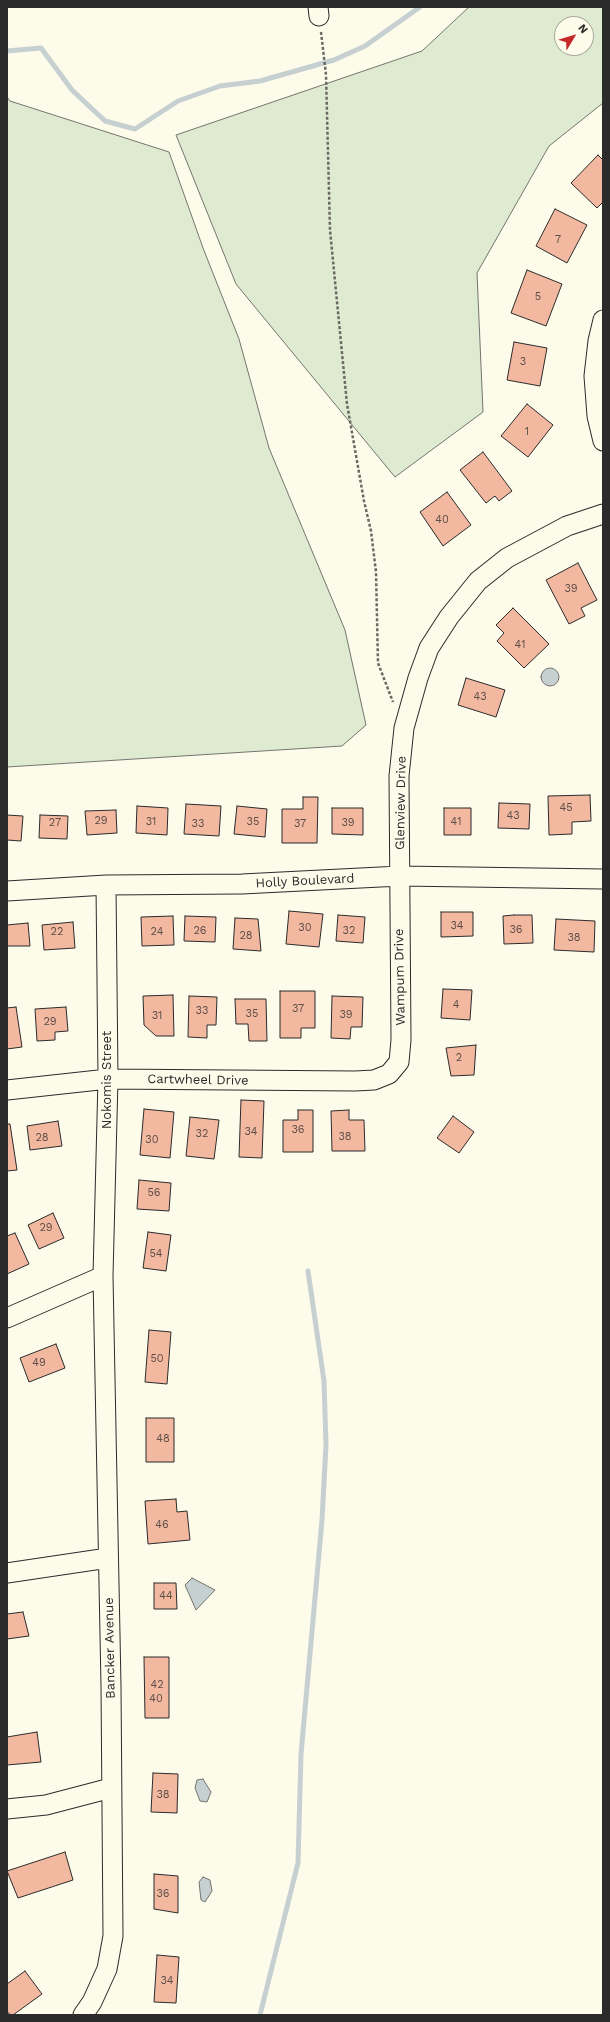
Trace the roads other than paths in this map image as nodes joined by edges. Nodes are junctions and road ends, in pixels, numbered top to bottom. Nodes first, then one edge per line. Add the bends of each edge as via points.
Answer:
1 (603, 320) edge
2 (603, 441) edge
3 (603, 514) edge
4 (400, 876) junction
5 (603, 879) edge
6 (106, 885) junction
7 (7, 891) edge
8 (389, 1074) joint
9 (108, 1079) junction
10 (7, 1090) edge
11 (103, 1276) junction
12 (7, 1318) edge
13 (108, 1558) junction
14 (7, 1573) edge
15 (111, 1788) junction
16 (7, 1809) edge
17 (83, 2015) edge

1 - 2 street via 594,376 597,416
3 - 4 street, Glenview Drive via 567,526 507,558 478,581 429,648 404,728 399,776
4 - 5 street, Holly Boulevard
4 - 6 street, Holly Boulevard via 242,884
4 - 8 street, Wampum Drive via 401,1040 399,1062
6 - 7 street, Holly Boulevard
6 - 9 street, Nokomis Street
8 - 9 street, Cartwheel Drive via 374,1080 355,1081
9 - 10 street, Cartwheel Drive
9 - 11 street, Nokomis Street
11 - 12 street
11 - 13 street, Bancker Avenue
13 - 14 street
13 - 15 street, Bancker Avenue
15 - 16 street via 46,1804
15 - 17 street, Bancker Avenue via 113,1936 107,1969

